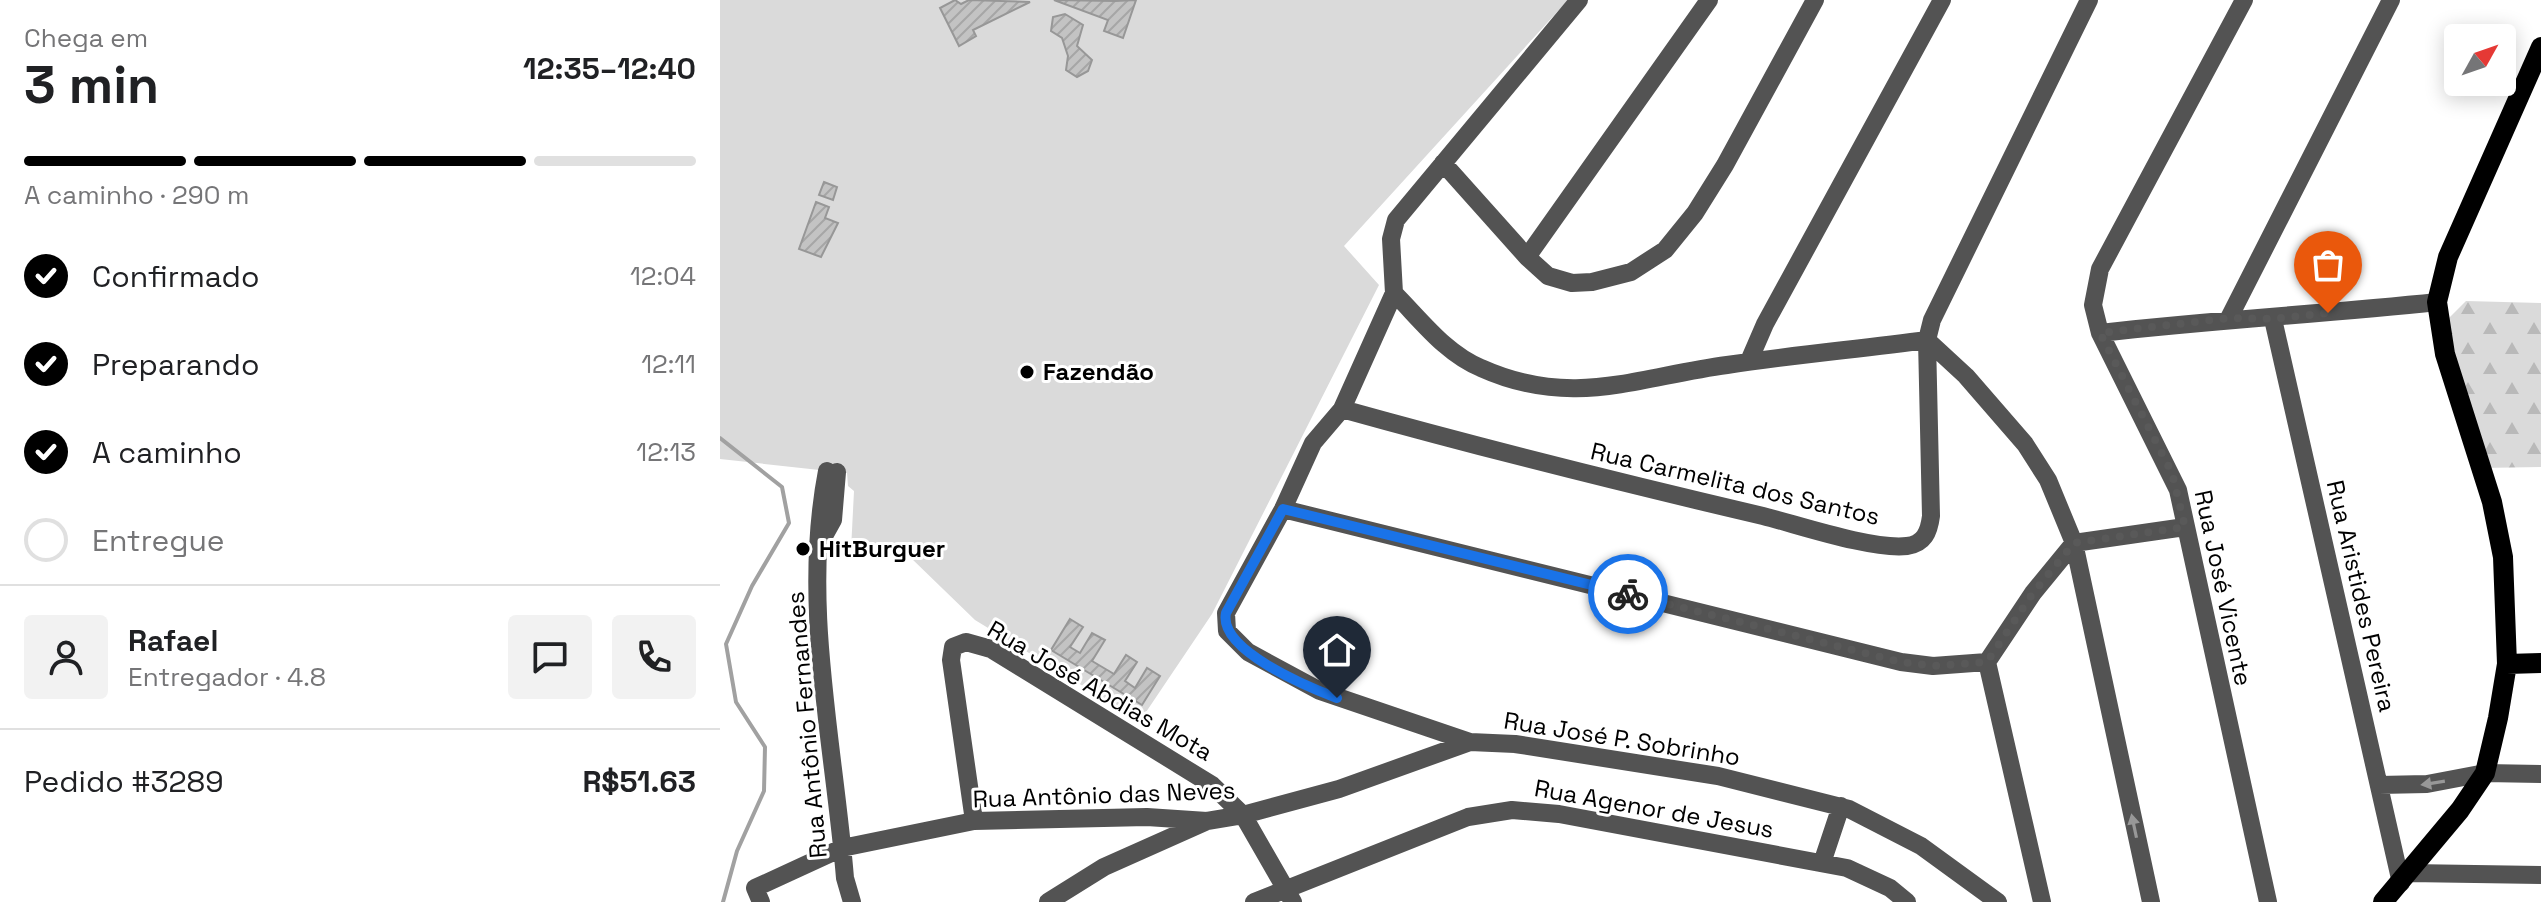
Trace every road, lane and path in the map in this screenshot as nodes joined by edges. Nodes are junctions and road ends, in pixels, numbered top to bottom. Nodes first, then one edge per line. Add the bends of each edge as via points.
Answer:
1 (1579, 0) edge
2 (1709, 0) edge
3 (1815, 0) edge
4 (1942, 0) edge
5 (2089, 0) edge
6 (2244, 0) edge
7 (2391, 0) edge
8 (2541, 47) edge
9 (1443, 163) junction
10 (1527, 257) junction
11 (1394, 293) junction
12 (2437, 302) junction
13 (2229, 318) junction
14 (2273, 319) junction
15 (2100, 333) junction
16 (1927, 340) junction
17 (1749, 361) junction
18 (1342, 409) junction
19 (831, 479) dead end
20 (1283, 509) junction
21 (2185, 527) junction
22 (2074, 543) junction
23 (1987, 662) junction
24 (2541, 663) edge
25 (2507, 664) junction
26 (1470, 742) junction
27 (2485, 773) junction
28 (2541, 774) edge
29 (2379, 785) junction
30 (1841, 806) junction
31 (1243, 815) junction
32 (974, 821) junction
33 (1207, 821) junction
34 (842, 848) junction
35 (1822, 863) junction
36 (2541, 875) edge
37 (2405, 878) junction
38 (1289, 895) edge
39 (761, 902) edge
40 (852, 902) edge
41 (1048, 902) edge
42 (1254, 902) edge
43 (1907, 902) edge
44 (1998, 902) edge
45 (2042, 902) edge
46 (2151, 902) edge
47 (2268, 902) edge
48 (2383, 902) edge

1 - 9 street
2 - 10 street
3 - 10 street via 1725,165 1665,250 1631,272 1592,282 1559,280
4 - 17 street
5 - 16 street, Rua Carmelita dos Santos via 1937,303
6 - 15 street, Rua José Vicente via 2100,269 2093,305
7 - 13 street
8 - 12 main road via 2448,257
9 - 10 street
9 - 11 street via 1392,228
11 - 17 street via 1456,355 1544,386 1630,385
11 - 18 street
12 - 14 street
12 - 25 main road via 2445,354 2499,530
13 - 14 street
13 - 15 street
14 - 29 street, Rua Aristides Pereira
15 - 21 street, Rua José Vicente via 2172,473
16 - 17 street
16 - 18 street, Rua Carmelita dos Santos via 1931,516 1925,536 1906,546 1521,459
16 - 22 street via 2025,444 2048,480
18 - 20 street via 1317,436
19 - 34 street, Rua Antônio Fernandes via 832,526 818,542 820,646
20 - 23 street via 1901,662
20 - 26 street, Rua José P. Sobrinho via 1226,613 1231,638 1320,691
21 - 22 street
21 - 47 street, Rua José Vicente
22 - 23 street
46 -> 22 street
23 - 45 street
24 - 25 main road
25 - 27 main road
26 - 30 street, Rua José P. Sobrinho via 1703,773
26 - 31 street, Rua Antônio das Neves via 1327,793
27 - 28 street
27 -> 29 street via 2427,784
27 - 37 main road
29 - 37 street, Rua Aristides Pereira
30 - 35 street
30 - 44 street, Rua José P. Sobrinho via 1921,846
31 - 32 street, Rua José Abdias Mota via 1212,785 1165,753 991,649 966,642 953,647 951,660
31 - 33 street, Rua Antônio das Neves
31 - 38 street
32 - 33 street, Rua Antônio das Neves
32 - 34 street, Rua Antônio das Neves
33 - 41 street via 1104,867
34 - 39 street, Rua Antônio das Neves via 755,888
34 - 40 street, Rua Antônio Fernandes
35 - 38 street, Rua Agenor de Jesus via 1512,810 1445,825
35 - 43 street, Rua Agenor de Jesus via 1868,876
36 - 37 street
37 - 48 main road
38 - 42 street, Rua Agenor de Jesus

